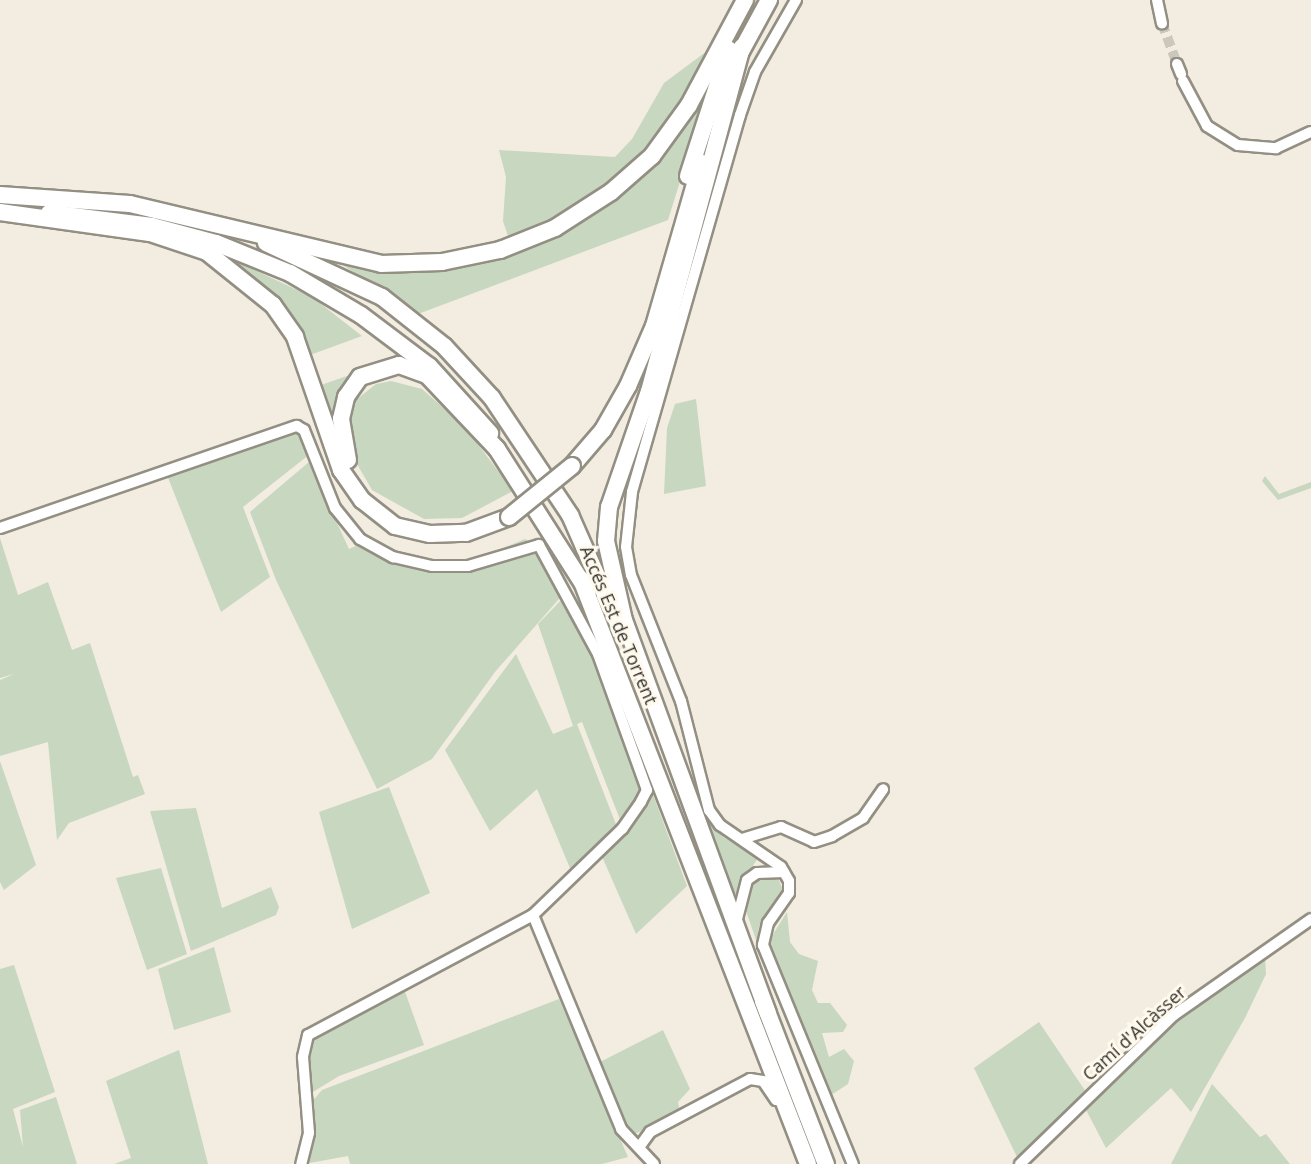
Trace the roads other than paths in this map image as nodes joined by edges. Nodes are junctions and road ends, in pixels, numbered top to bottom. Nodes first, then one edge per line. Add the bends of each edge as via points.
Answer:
1 (745, 0) edge
2 (753, 0) edge
3 (769, 0) edge
4 (796, 0) edge
5 (1157, 0) edge
6 (1162, 23) tunnel mouth
7 (742, 47) junction
8 (1180, 73) tunnel mouth
9 (1311, 132) edge
10 (0, 195) edge
11 (130, 204) junction
12 (0, 212) edge
13 (569, 462) junction
14 (506, 512) junction
15 (0, 528) edge
16 (588, 592) junction
17 (883, 789) dead end
18 (742, 839) junction
19 (760, 850) junction
20 (784, 872) junction
21 (757, 873) junction
22 (533, 915) junction
23 (737, 919) junction
24 (1311, 919) edge
25 (768, 1013) junction
26 (640, 1146) junction
27 (301, 1164) edge
28 (654, 1164) edge
29 (807, 1164) edge
30 (826, 1164) edge
31 (853, 1164) edge
32 (1020, 1164) edge

1 - 11 main road via 688,105 652,156 611,192 555,228 500,250 442,261 381,264
2 - 13 main road via 708,103 643,325 619,385
3 - 7 main road
4 - 18 street via 755,72 740,115 625,526 631,575 681,701 709,810
5 - 6 street
7 - 13 main road via 719,100 654,326 608,421
7 - 23 main road via 659,357 612,498 606,542 624,621
8 - 9 street via 1207,126 1238,145 1276,148
10 - 11 main road
11 - 25 main road, Accés Est de Torrent via 295,252 382,297 444,346 492,398 570,515 603,585
12 - 14 main road via 150,233 207,252 273,305 295,337 341,470 362,500 395,526 430,534 465,533
12 - 16 main road, Accés Est de Torrent via 80,214 216,243 290,273 361,315 429,366 472,410 554,524
13 - 14 main road, bridge
14 - 16 main road via 459,524 430,525 402,518 367,494 342,443 343,408 352,387 382,367 399,365 427,375 497,449
15 - 22 street via 297,426 304,430 335,508 360,539 393,556 432,566 468,566 539,545 598,654 647,790 622,829
16 - 29 main road, Accés Est de Torrent
17 - 18 street via 863,818 832,836 814,842 781,827
18 - 19 street
19 - 20 street
19 - 21 street
20 - 21 street
20 - 31 street via 789,893 768,923 763,945
21 - 23 street via 742,889
22 - 26 street via 621,1129
22 - 27 street via 309,1035 303,1057 309,1133
23 - 25 main road
24 - 32 street, Camí d'Alcàsser via 1174,1015
25 - 30 main road, Accés Est de Torrent
26 - 28 street
26 - 29 street via 650,1132 750,1079 763,1081

